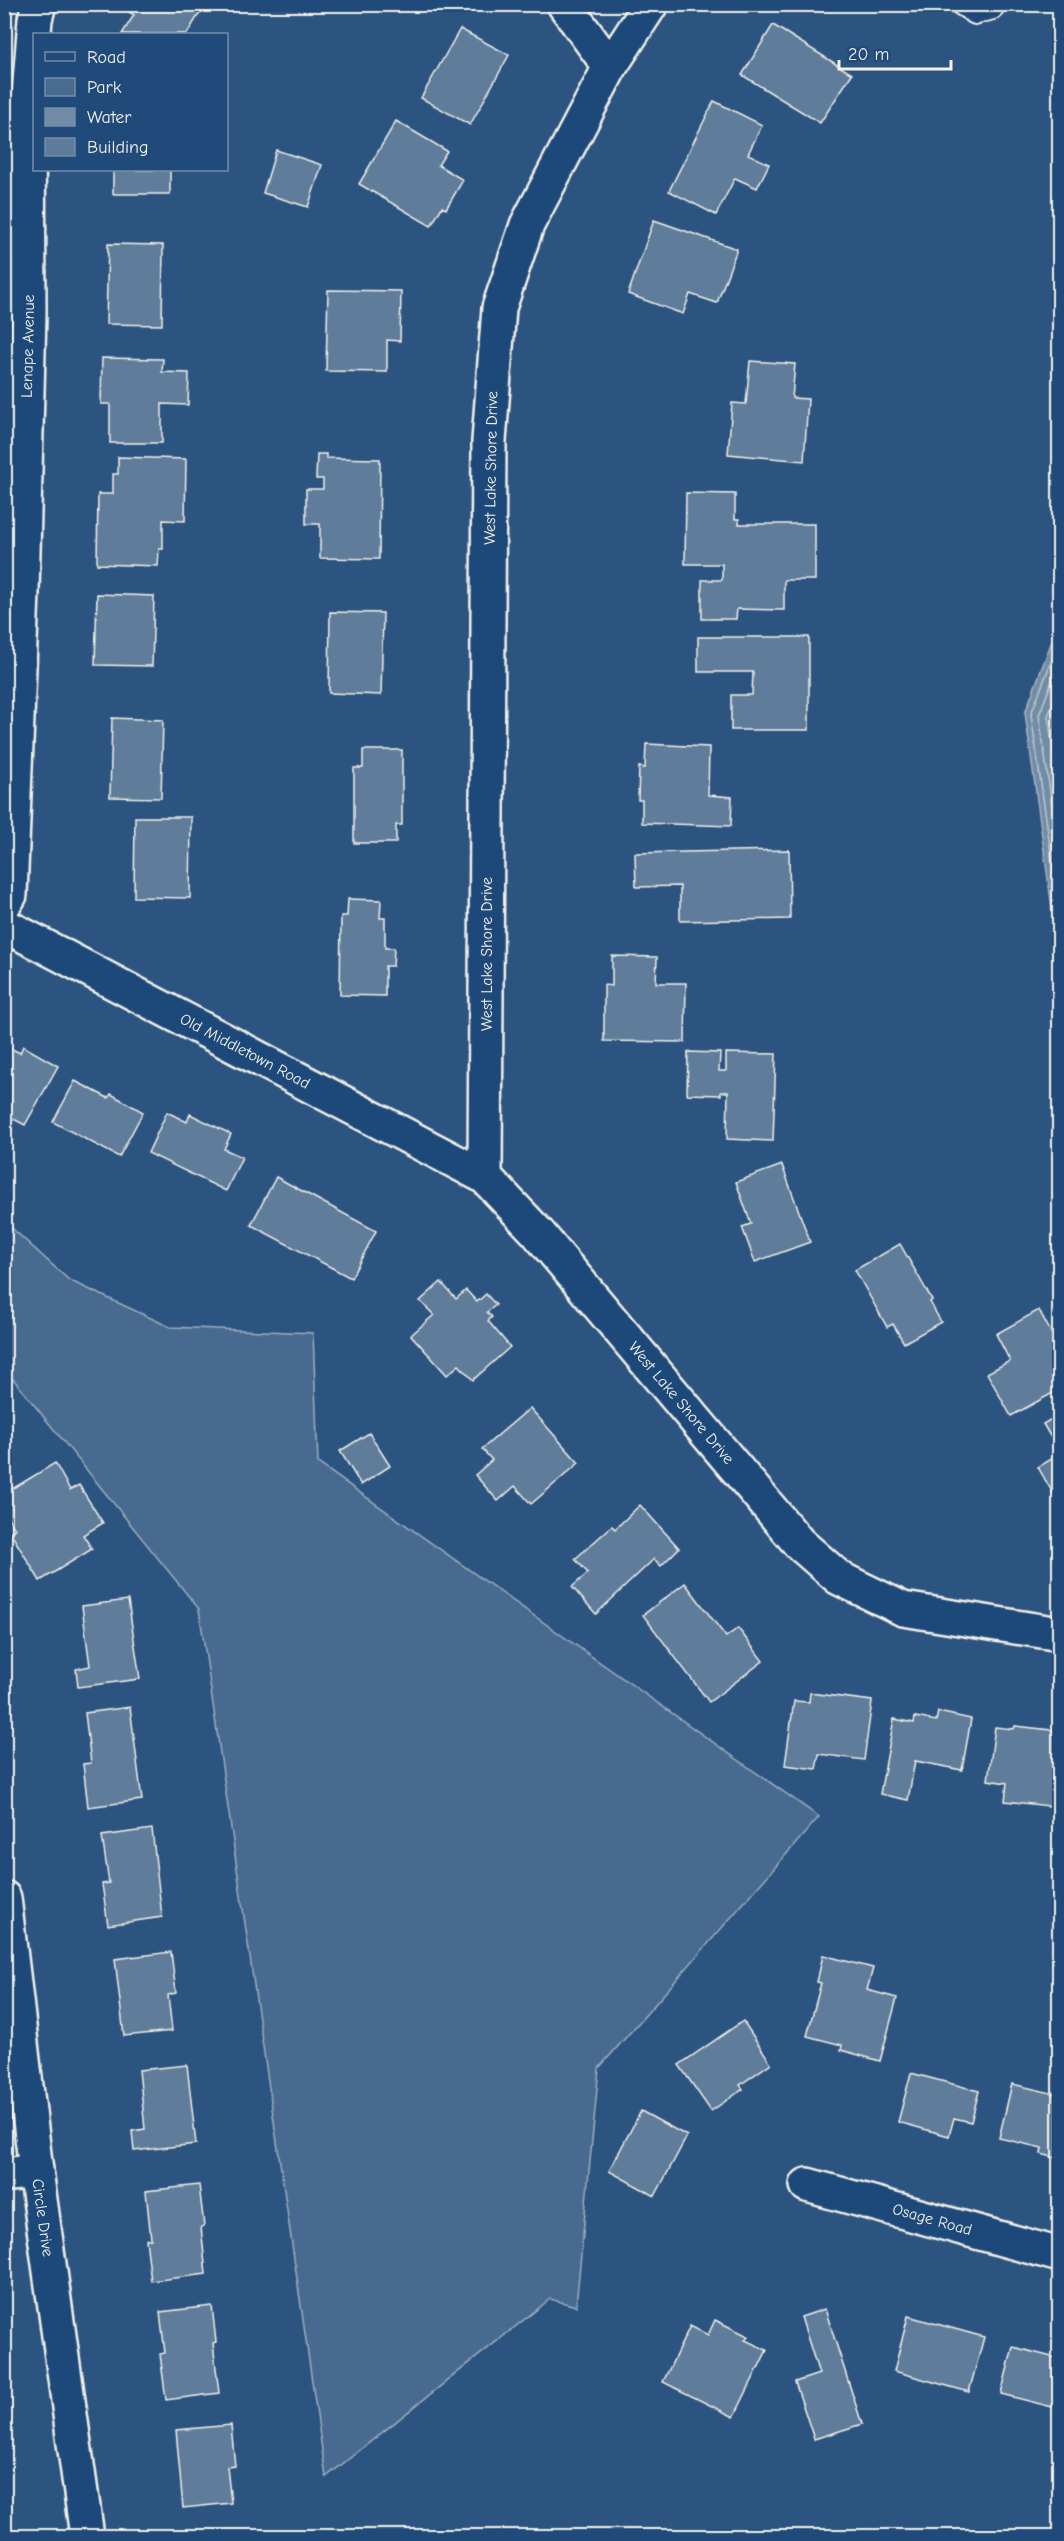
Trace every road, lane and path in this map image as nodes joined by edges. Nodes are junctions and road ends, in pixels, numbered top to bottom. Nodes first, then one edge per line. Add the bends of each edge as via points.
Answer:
1 (39, 4) edge
2 (564, 4) edge
3 (651, 4) edge
4 (957, 4) edge
5 (996, 4) edge
6 (34, 33) edge
7 (33, 44) edge
8 (610, 67) junction
9 (4, 904) edge
10 (4, 925) edge
11 (485, 1177) junction
12 (1059, 1634) edge
13 (4, 1898) edge
14 (36, 2171) junction
15 (4, 2175) edge
16 (807, 2185) dead end
17 (1059, 2255) edge
18 (87, 2536) edge

1 - 6 street, Lenape Avenue
2 - 8 street
3 - 8 street, West Lake Shore Drive
4 - 5 lane via 975,15 993,10
7 - 9 street, Lenape Avenue via 28,107 29,312 22,592 10,894
8 - 11 street, West Lake Shore Drive via 527,225 499,308 489,441
10 - 11 street, Old Middletown Road
11 - 12 street, West Lake Shore Drive via 538,1233 799,1543 839,1578 903,1609
13 - 14 street, Circle Drive
14 - 15 street
14 - 18 street, Circle Drive
16 - 17 street, Osage Road

